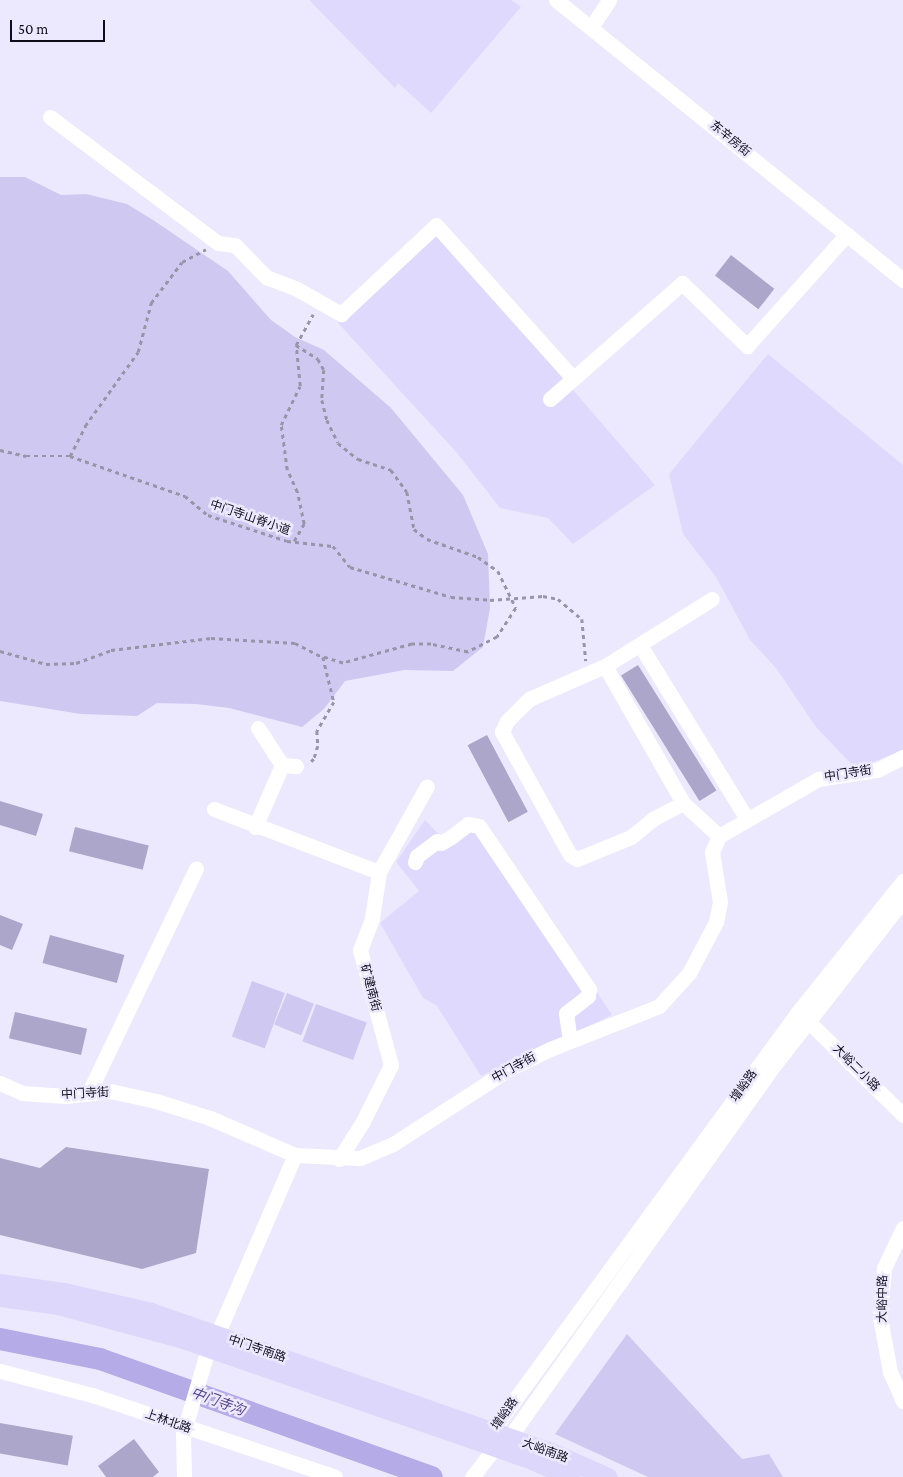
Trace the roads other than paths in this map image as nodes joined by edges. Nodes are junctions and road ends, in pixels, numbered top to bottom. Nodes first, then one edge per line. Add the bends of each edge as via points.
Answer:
1 (556, 0) edge
2 (609, 0) edge
3 (591, 27) junction
4 (50, 117) dead end
5 (847, 234) junction
6 (903, 280) edge
7 (574, 378) junction
8 (550, 399) dead end
9 (712, 599) dead end
10 (640, 645) junction
11 (604, 666) junction
12 (258, 728) dead end
13 (903, 758) edge
14 (427, 786) dead end
15 (684, 803) junction
16 (214, 809) dead end
17 (746, 817) junction
18 (255, 827) junction
19 (718, 836) junction
20 (415, 862) dead end
21 (196, 869) dead end
22 (379, 872) junction
23 (903, 881) edge
24 (903, 900) edge
25 (808, 1021) junction
26 (570, 1041) junction
27 (0, 1083) edge
28 (88, 1094) junction
29 (903, 1115) edge
30 (295, 1155) junction
31 (339, 1159) junction
32 (903, 1228) edge
33 (0, 1283) edge
34 (0, 1297) edge
35 (212, 1342) junction
36 (0, 1371) edge
37 (903, 1401) edge
38 (185, 1428) junction
39 (498, 1440) junction
40 (475, 1474) edge
41 (184, 1477) edge
42 (335, 1477) edge
43 (570, 1477) edge
44 (608, 1477) edge

1 - 3 street, 东辛房街
2 - 3 street
3 - 5 street, 东辛房街
4 - 7 street via 218,243 235,245 266,277 298,289 341,314 436,225
5 - 6 street, 东辛房街
5 - 7 street via 747,346 682,283
7 - 8 street
9 - 10 street
10 - 11 street
10 - 17 street
11 - 15 street
11 - 15 street via 529,699 507,721 502,732 570,855 577,859 631,837 653,819
12 - 18 street via 289,766
13 - 17 street, 中门寺街 via 877,770 818,779
14 - 22 street, 矿建南街
15 - 19 street
16 - 18 street
17 - 19 street, 中门寺街
18 - 22 street
19 - 26 street, 中门寺街 via 712,862 720,902 716,922 689,973 659,1006
20 - 26 street via 417,856 437,841 441,843 468,824 479,826 589,989 588,996 566,1013
21 - 28 street
22 - 31 street, 矿建南街 via 372,918 360,950 391,1065 362,1123
23 - 39 street, 增峪路 via 798,1012
24 - 25 street, 增峪路
25 - 29 street, 大峪二小路
25 - 39 street, 增峪路
26 - 31 street, 中门寺街 via 509,1069 393,1144 360,1158
27 - 28 street, 中门寺街 via 22,1093
28 - 30 street, 中门寺街 via 110,1091 156,1101 210,1118
30 - 31 street, 中门寺街
30 - 35 street
32 - 37 street, 大峪中路 via 884,1268 880,1317 890,1372
33 - 35 main road, 中门寺南路 via 64,1292 151,1312
34 - 35 main road, 中门寺南路 via 103,1316
35 - 38 street via 199,1374
35 - 39 main road, 中门寺南路
36 - 38 street, 上林北路 via 95,1396
38 - 41 street
38 - 42 street, 上林北路
39 - 40 street
39 - 43 main road, 大峪南路
39 - 44 main road, 大峪南路

